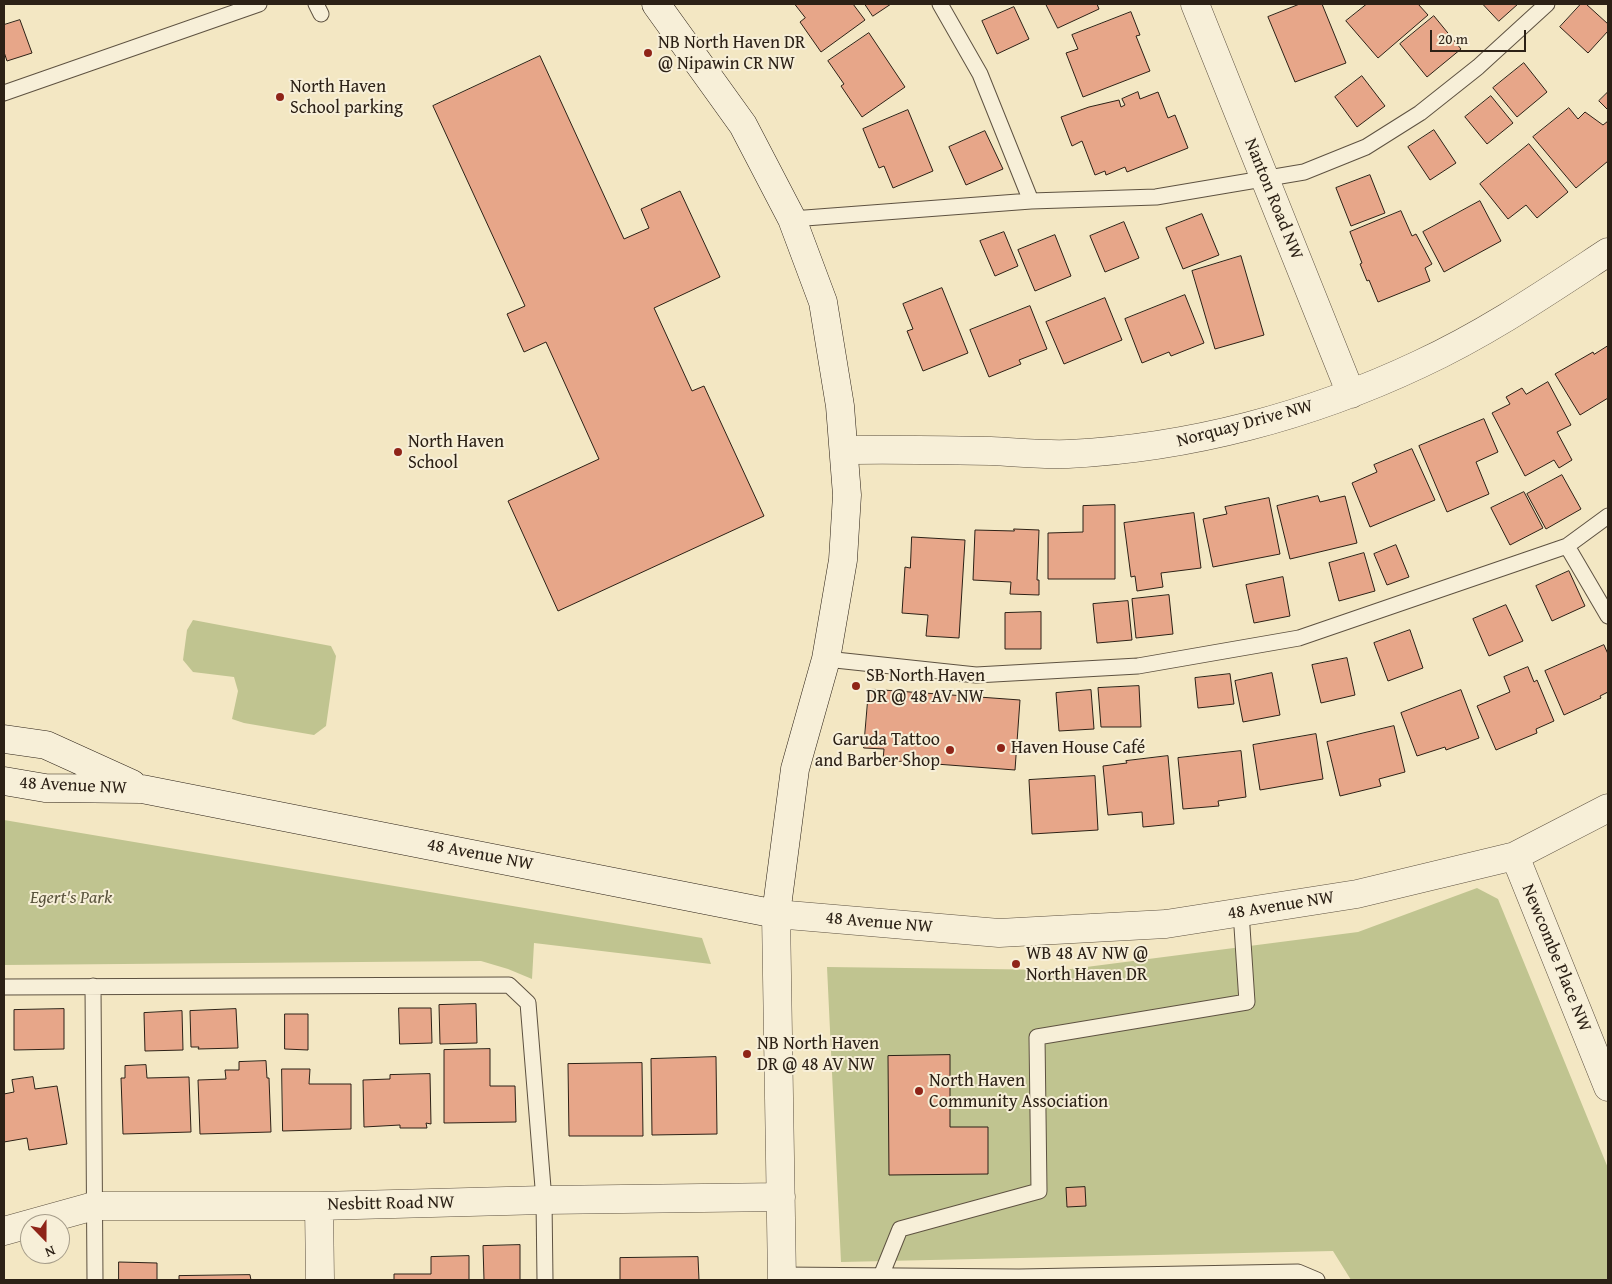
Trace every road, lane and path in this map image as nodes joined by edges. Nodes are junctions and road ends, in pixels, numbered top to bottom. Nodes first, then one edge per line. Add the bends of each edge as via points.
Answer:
1 (259, 4) edge
2 (656, 4) edge
3 (940, 4) edge
4 (1195, 4) edge
5 (1547, 4) edge
6 (4, 93) edge
7 (1264, 178) junction
8 (1031, 201) junction
9 (792, 219) junction
10 (1608, 252) edge
11 (1351, 394) junction
12 (844, 450) junction
13 (1608, 516) edge
14 (1567, 546) junction
15 (1608, 616) edge
16 (826, 659) junction
17 (4, 739) edge
18 (4, 781) edge
19 (142, 789) junction
20 (1608, 808) edge
21 (1515, 856) junction
22 (1241, 912) junction
23 (776, 914) junction
24 (4, 986) edge
25 (93, 986) junction
26 (1608, 1087) edge
27 (781, 1197) junction
28 (544, 1200) junction
29 (94, 1206) junction
30 (319, 1206) junction
31 (4, 1231) edge
32 (881, 1276) junction
33 (782, 1277) edge
34 (1019, 1279) edge
35 (95, 1280) edge
36 (320, 1280) edge
37 (545, 1280) edge
38 (1317, 1280) edge

1 - 6 lane
2 - 9 street via 743,126
3 - 8 lane via 980,74
4 - 7 street, Nanton Road NW
5 - 7 lane via 1478,67 1420,113 1366,147 1304,172
7 - 8 lane via 1156,197
7 - 11 street, Nanton Road NW
8 - 9 lane
9 - 12 street via 823,302
10 - 11 street, Norquay Drive NW via 1518,312 1421,364
11 - 12 street, Norquay Drive NW via 1265,422 1172,444 1067,454 905,448
12 - 16 street via 847,494 843,560
13 - 14 lane
14 - 15 lane
14 - 16 lane via 1299,638 1138,666 976,675
16 - 23 street via 796,769
17 - 19 street, 48 Avenue NW via 46,745
18 - 19 street, 48 Avenue NW via 45,788
19 - 23 street, 48 Avenue NW
20 - 21 street, 48 Avenue NW
21 - 22 street, 48 Avenue NW via 1357,894
21 - 26 street, Newcombe Place NW
22 - 23 street, 48 Avenue NW via 1166,924 999,933
22 - 32 lane via 1247,1002 1037,1037 1039,1191 900,1229
23 - 27 street
24 - 25 lane
25 - 28 lane via 509,985 528,1003
25 - 29 lane
27 - 28 street, Nesbitt Road NW
27 - 33 street
28 - 30 street, Nesbitt Road NW
28 - 37 lane
29 - 30 street, Nesbitt Road NW
29 - 31 street, Nesbitt Road NW
29 - 35 lane
30 - 36 street
32 - 33 lane
32 - 34 lane
34 - 38 lane via 1298,1272

